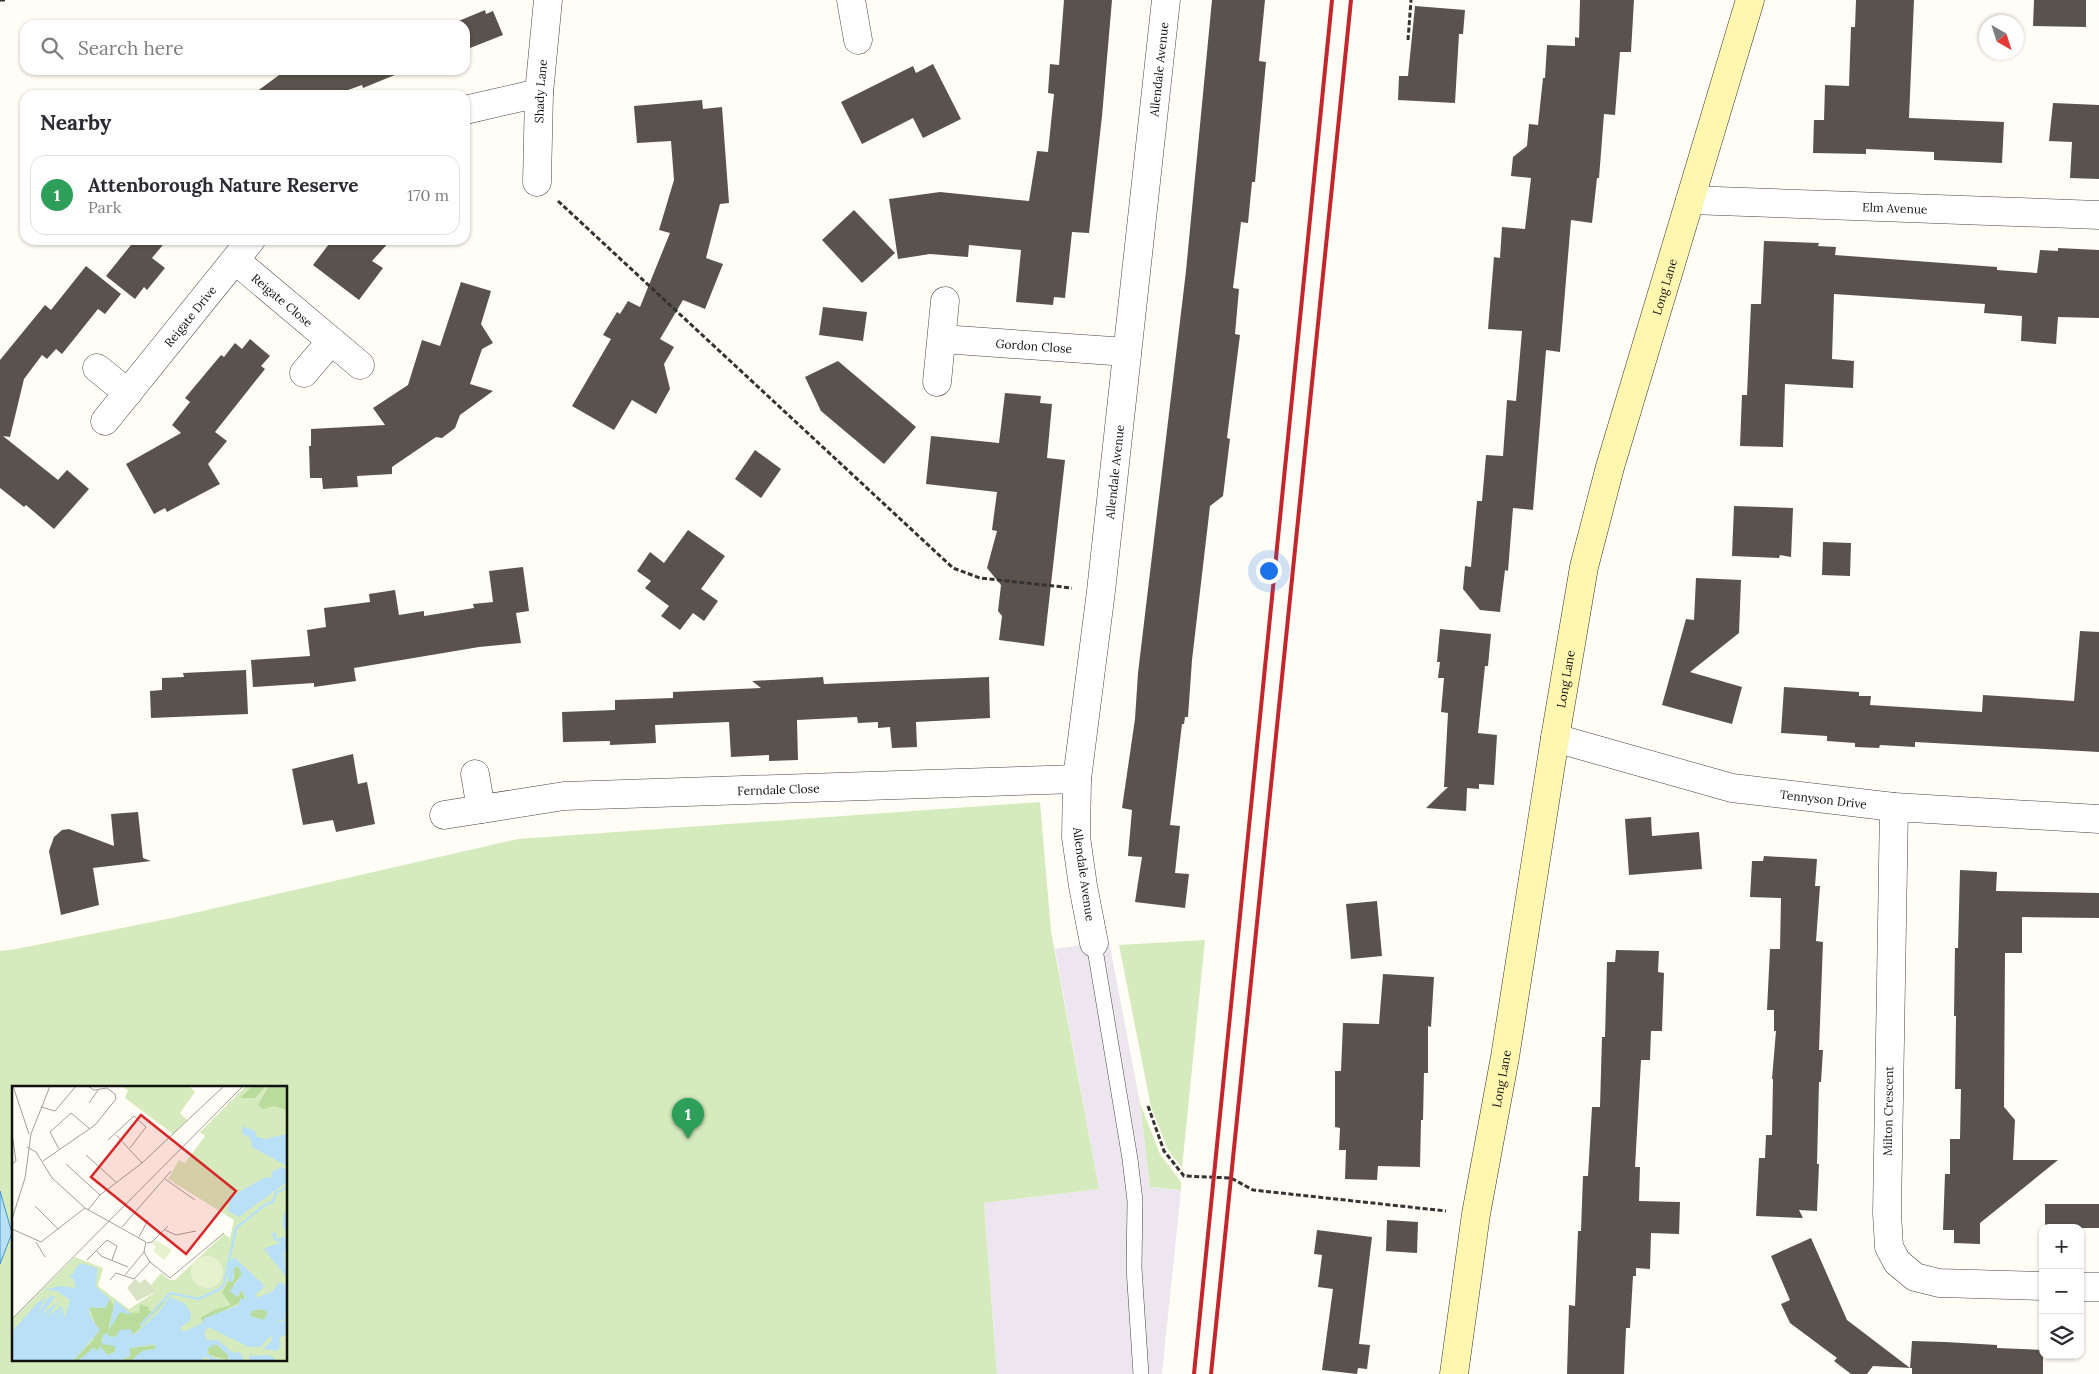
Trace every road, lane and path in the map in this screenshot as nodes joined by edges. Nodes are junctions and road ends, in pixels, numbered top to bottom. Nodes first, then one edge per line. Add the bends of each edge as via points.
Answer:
1 (0, 0) edge
2 (5, 0) edge
3 (548, 0) edge
4 (1166, 0) edge
5 (1411, 0) edge
6 (1750, 0) edge
7 (1408, 40) dead end
8 (539, 93) junction
9 (470, 109) edge
10 (537, 182) joint
11 (1690, 200) junction
12 (2099, 215) edge
13 (243, 250) edge
14 (946, 301) dead end
15 (942, 339) junction
16 (331, 341) junction
17 (1126, 352) junction
18 (360, 365) dead end
19 (97, 368) dead end
20 (304, 374) dead end
21 (937, 382) dead end
22 (128, 393) junction
23 (105, 422) dead end
24 (1101, 591) junction
25 (1555, 738) junction
26 (475, 774) dead end
27 (1077, 779) junction
28 (1894, 807) junction
29 (481, 809) junction
30 (444, 815) dead end
31 (2099, 819) edge
32 (1094, 943) joint
33 (1146, 1099) dead end
34 (1476, 1214) junction
35 (2039, 1286) edge
36 (2084, 1287) edge
37 (2099, 1287) edge
38 (1141, 1374) edge
39 (1454, 1374) edge

1 - 2 path
3 - 8 street, Shady Lane
4 - 17 street, Allendale Avenue
5 - 7 path
6 - 11 street, Long Lane
8 - 9 street
8 - 10 street, Shady Lane
10 - 24 path via 953,568 980,578
11 - 12 street, Elm Avenue
11 - 25 street, Long Lane via 1610,467 1587,558
13 - 16 street, Reigate Close
13 - 22 street, Reigate Drive
14 - 15 street
15 - 17 street, Gordon Close
15 - 21 street
16 - 18 street, Reigate Close
16 - 20 street
17 - 24 street, Allendale Avenue
19 - 22 street
22 - 23 street, Reigate Drive
24 - 27 street, Allendale Avenue
25 - 28 street, Tennyson Drive via 1732,788
25 - 34 street, Long Lane via 1505,1057
26 - 29 street
27 - 29 street, Ferndale Close via 564,796
27 - 32 street, Allendale Avenue via 1076,837
28 - 31 street, Tennyson Drive
28 - 35 street, Milton Crescent via 1889,1004 1889,1247 1897,1262 1914,1277 1939,1283
29 - 30 street, Ferndale Close
32 - 38 lane via 1134,1192 1134,1268
33 - 34 path via 1164,1151 1184,1176 1231,1178 1253,1190
34 - 39 street, Long Lane
36 - 37 street

